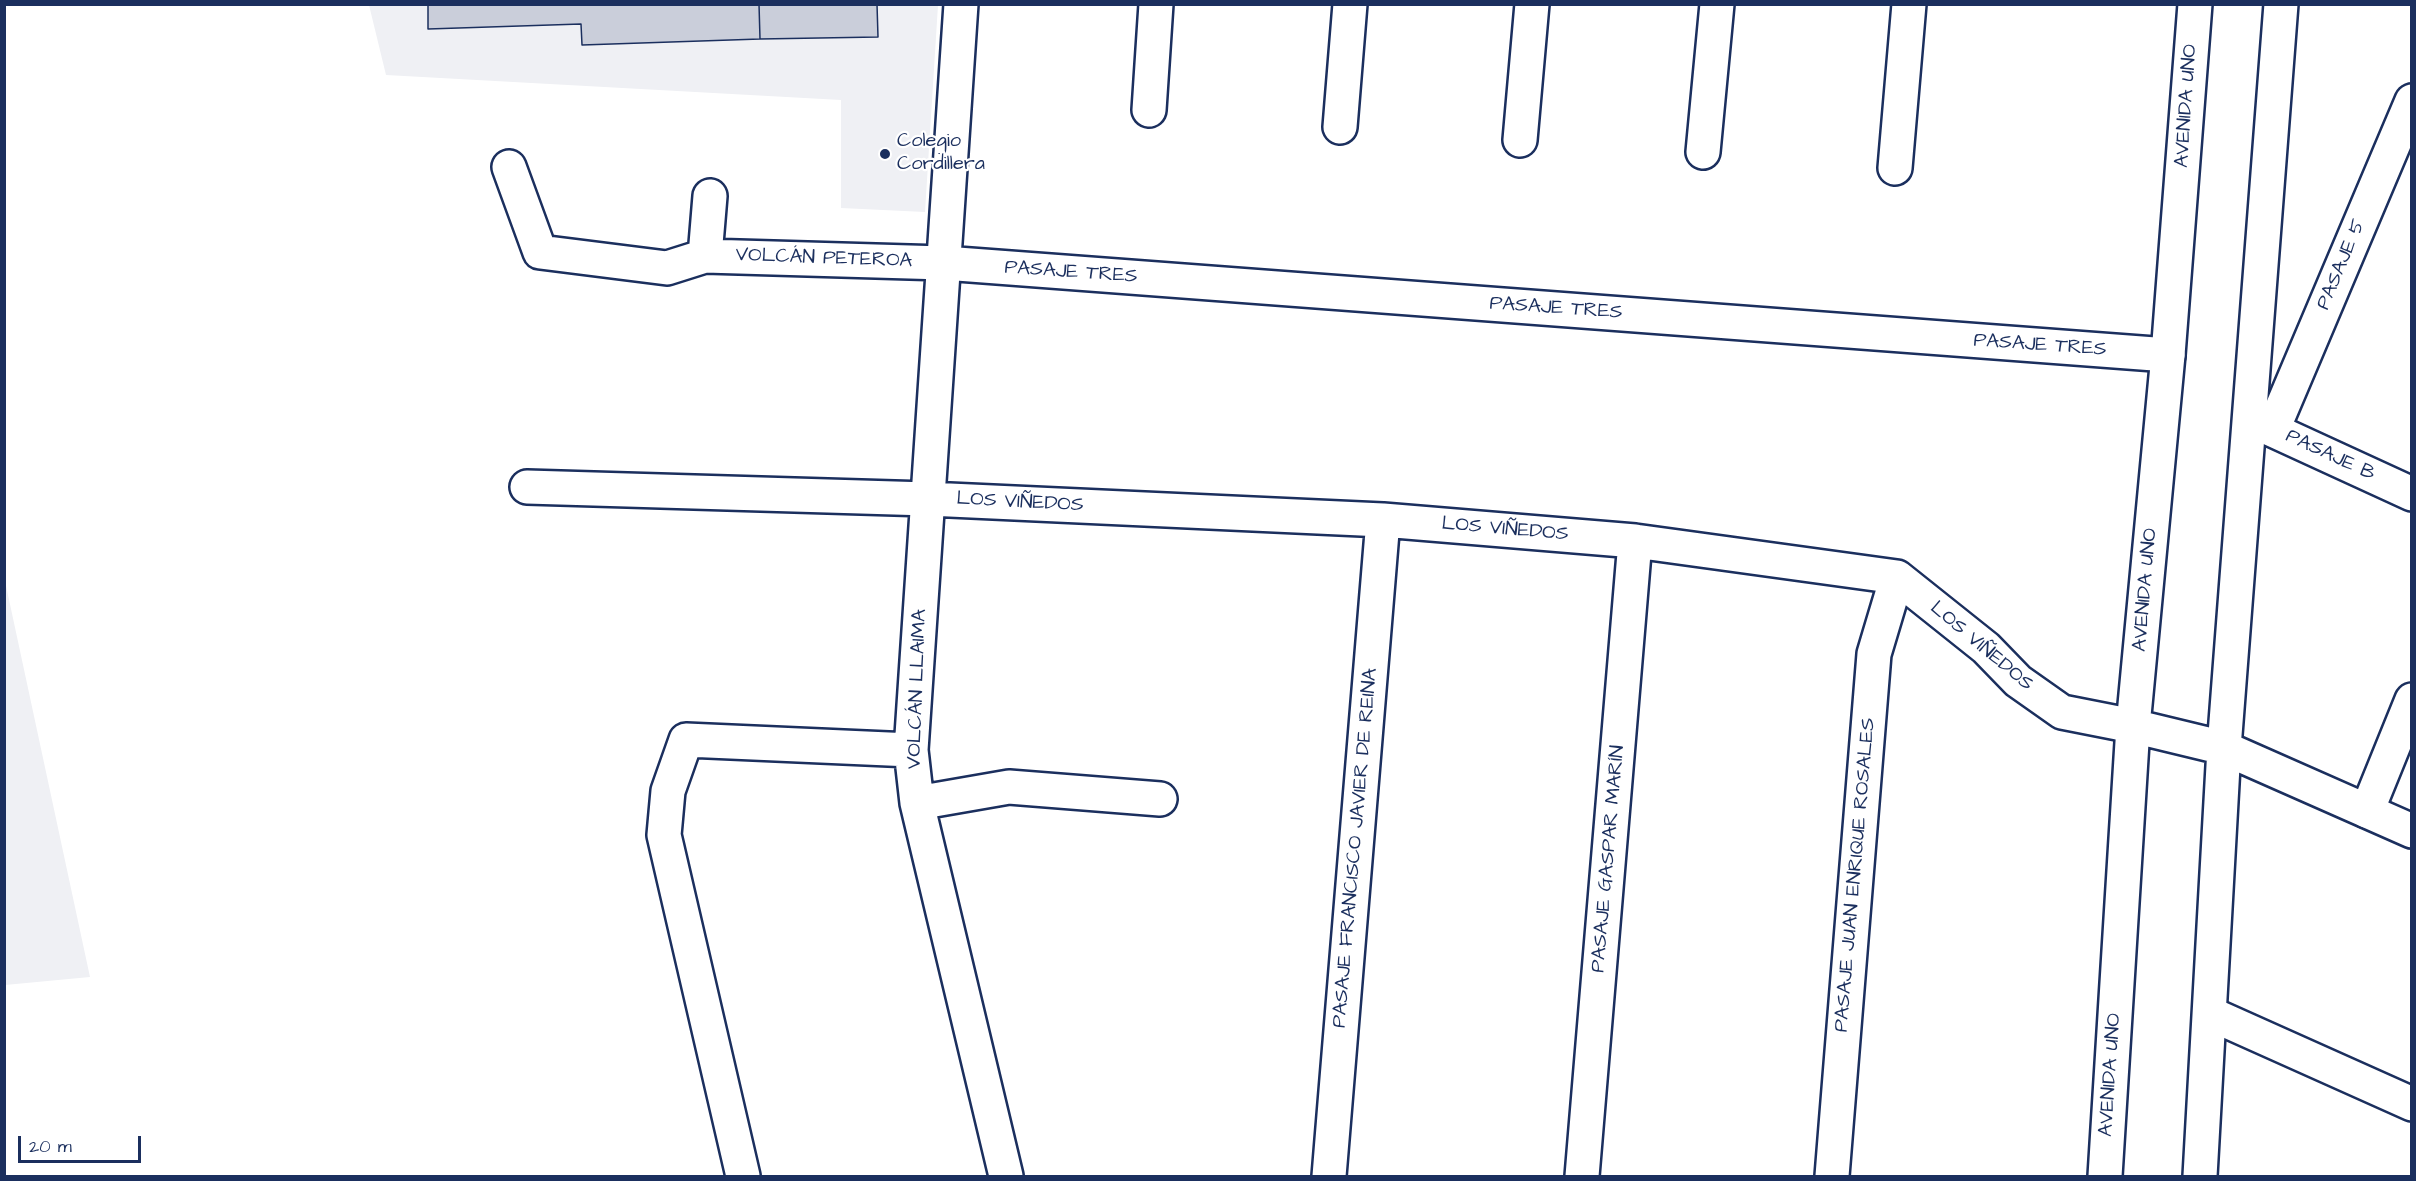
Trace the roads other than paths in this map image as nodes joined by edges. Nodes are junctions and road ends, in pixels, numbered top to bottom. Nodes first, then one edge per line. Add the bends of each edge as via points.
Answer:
1 (961, 4) edge
2 (1156, 4) edge
3 (1350, 4) edge
4 (1532, 4) edge
5 (1717, 4) edge
6 (1909, 4) edge
7 (2195, 4) edge
8 (2281, 4) edge
9 (2412, 101) edge
10 (1149, 110) dead end
11 (1340, 127) dead end
12 (1520, 140) dead end
13 (1703, 152) dead end
14 (508, 167) dead end
15 (1895, 168) dead end
16 (710, 196) dead end
17 (705, 256) junction
18 (944, 263) junction
19 (2168, 355) junction
20 (2261, 424) junction
21 (527, 487) dead end
22 (2412, 494) edge
23 (928, 499) junction
24 (1383, 520) junction
25 (1635, 541) junction
26 (1898, 577) junction
27 (2412, 700) edge
28 (2133, 726) junction
29 (2224, 748) junction
30 (912, 750) junction
31 (1160, 799) dead end
32 (917, 803) junction
33 (2367, 811) junction
34 (2412, 831) edge
35 (2211, 1014) junction
36 (2412, 1104) edge
37 (743, 1176) edge
38 (1006, 1176) edge
39 (1329, 1176) edge
40 (1582, 1176) edge
41 (1832, 1176) edge
42 (2104, 1176) edge
43 (2200, 1176) edge

1 - 18 street, VOLCÁN LLAIMA
2 - 10 street
3 - 11 street
4 - 12 street
5 - 13 street
6 - 15 street
7 - 19 street, AVENIDA UNO
8 - 20 street
9 - 20 street, PASAJE 5
14 - 17 street, VOLCÁN PETEROA via 540,252 667,268
16 - 17 street
17 - 18 street, VOLCÁN PETEROA
18 - 19 street, PASAJE TRES
18 - 23 street, VOLCÁN LLAIMA
19 - 28 street, AVENIDA UNO
20 - 22 street, PASAJE B
20 - 29 street
21 - 23 street, LOS VIÑEDOS
23 - 24 street, LOS VIÑEDOS
23 - 30 street, VOLCÁN LLAIMA
24 - 25 street, LOS VIÑEDOS
24 - 39 street, PASAJE FRANCISCO JAVIER DE REINA
25 - 26 street, LOS VIÑEDOS
25 - 40 street, PASAJE GASPAR MARÍN
26 - 28 street, LOS VIÑEDOS via 1986,648 2018,681 2062,712
26 - 41 street, PASAJE JUAN ENRIQUE ROSALES via 1874,654
27 - 33 street
28 - 29 street, LOS VIÑEDOS
28 - 42 street, AVENIDA UNO
29 - 33 street, LOS VIÑEDOS
29 - 35 street
30 - 32 street, VOLCÁN LLAIMA
30 - 37 street via 686,740 668,790 664,835
31 - 32 street via 1009,787
32 - 38 street, VOLCÁN LLAIMA
33 - 34 street, LOS VIÑEDOS
35 - 36 street
35 - 43 street

